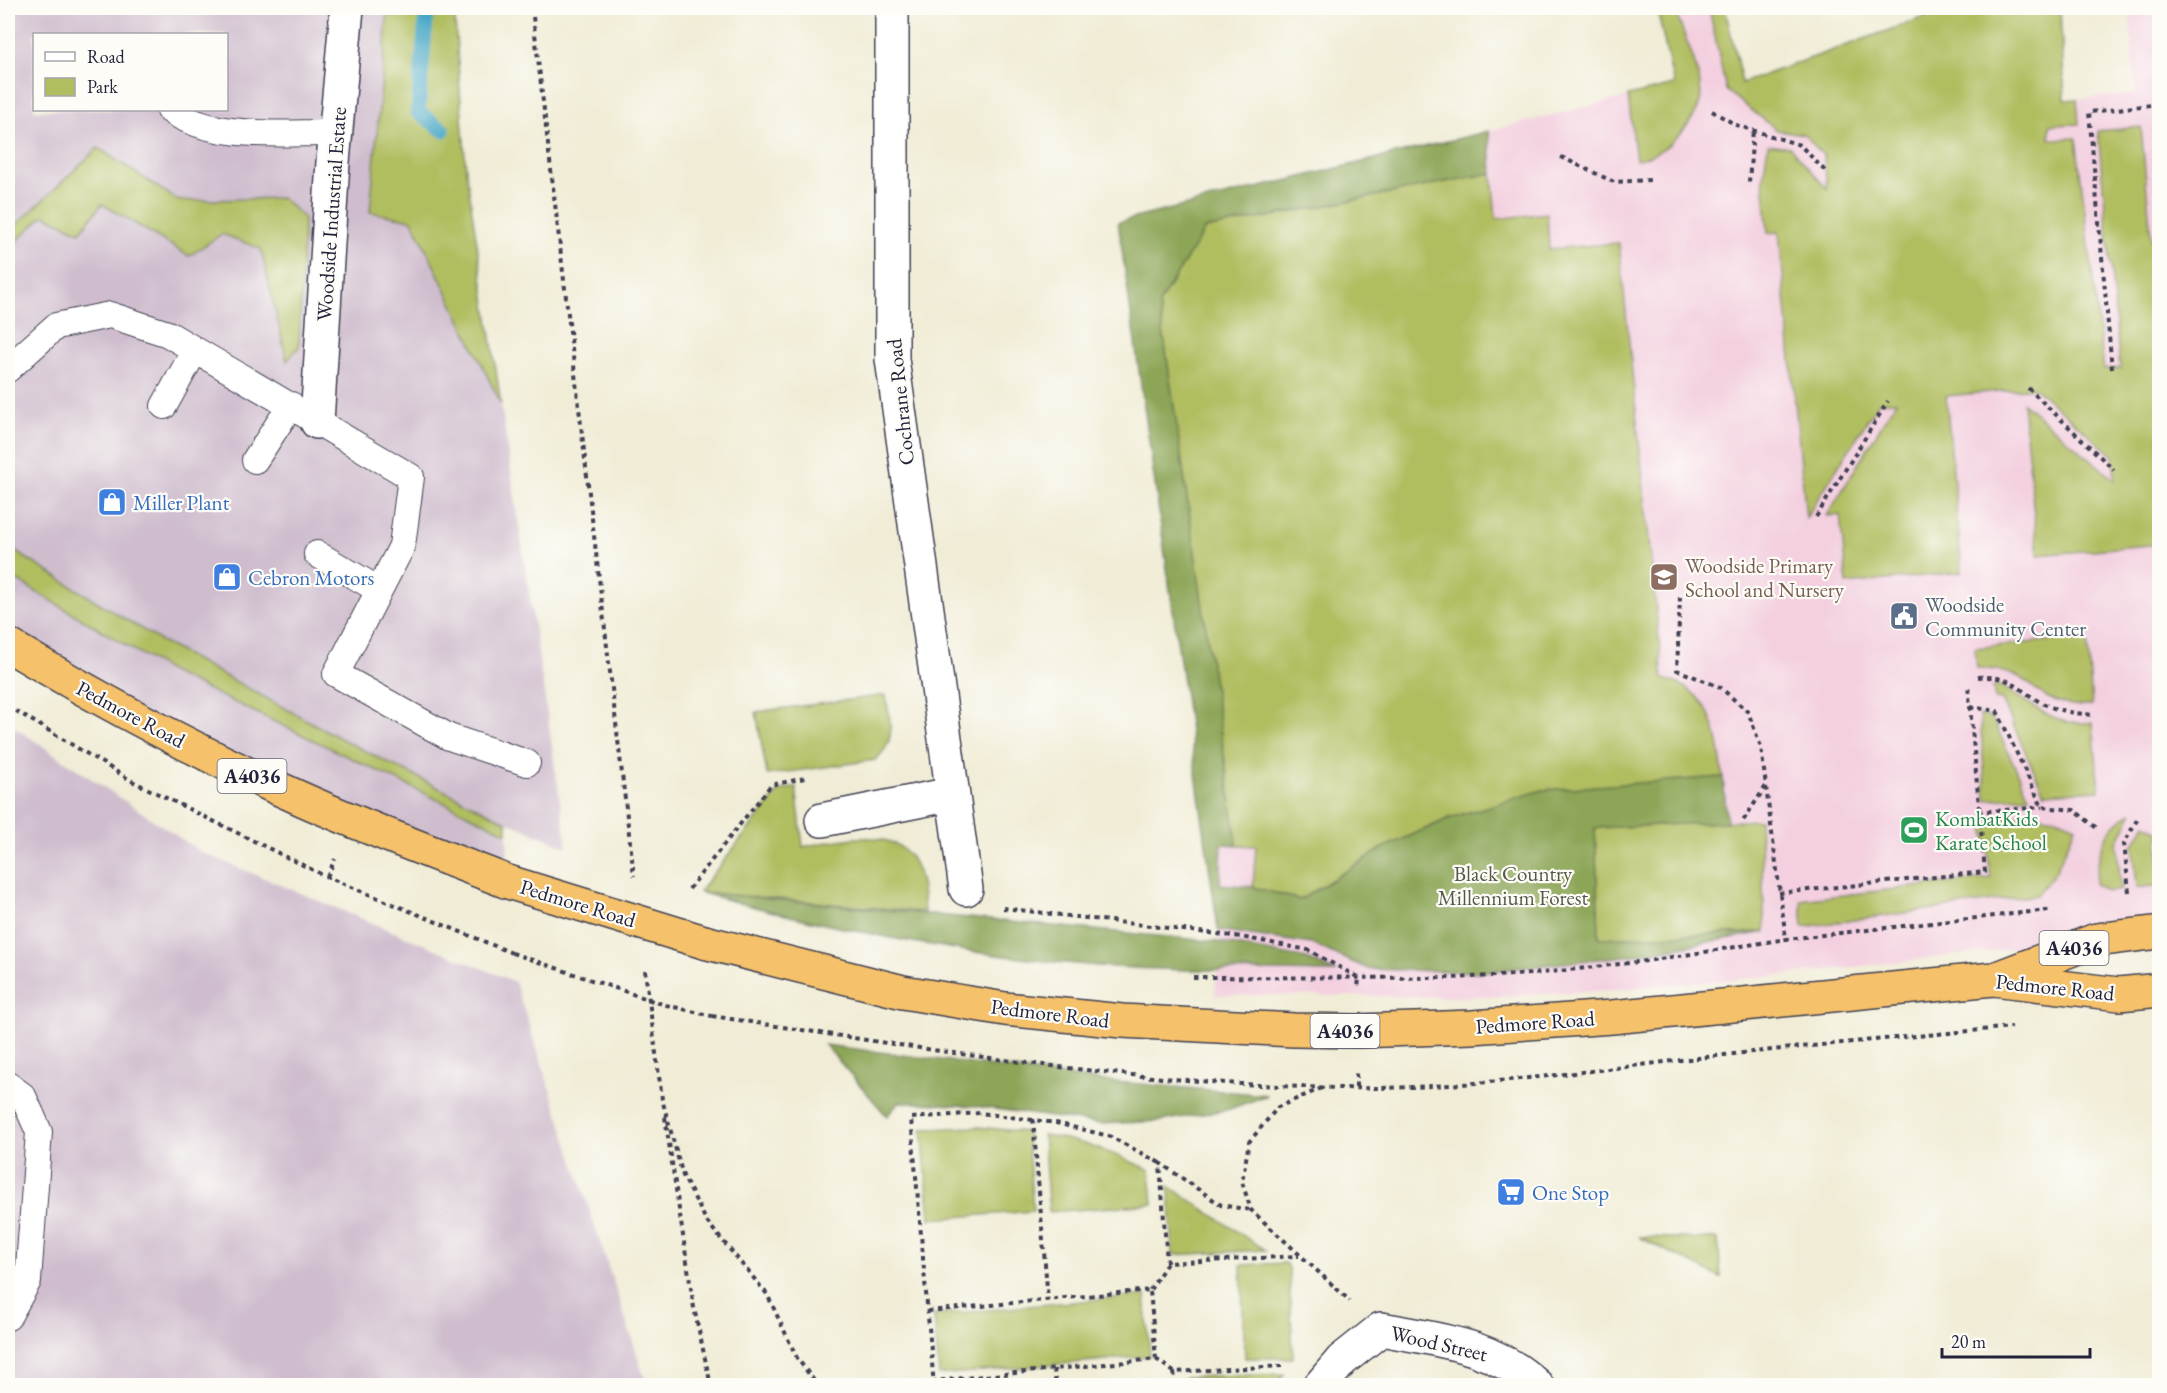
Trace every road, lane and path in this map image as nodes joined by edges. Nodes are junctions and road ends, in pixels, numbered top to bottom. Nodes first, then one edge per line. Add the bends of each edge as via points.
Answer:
1 (532, 8) edge
2 (892, 8) edge
3 (2154, 8) edge
4 (340, 13) edge
5 (2160, 53) edge
6 (2160, 104) edge
7 (172, 111) edge
8 (1712, 111) dead end
9 (1753, 130) junction
10 (336, 133) junction
11 (1562, 157) dead end
12 (1825, 171) dead end
13 (1651, 180) dead end
14 (1749, 182) dead end
15 (195, 350) junction
16 (8, 369) edge
17 (2112, 369) dead end
18 (2028, 388) dead end
19 (1888, 401) dead end
20 (164, 406) dead end
21 (304, 413) junction
22 (255, 460) dead end
23 (2114, 471) dead end
24 (1816, 517) dead end
25 (317, 554) dead end
26 (379, 590) junction
27 (1680, 597) dead end
28 (8, 645) edge
29 (1978, 677) dead end
30 (1968, 685) dead end
31 (8, 706) edge
32 (1970, 707) junction
33 (2093, 715) dead end
34 (527, 763) dead end
35 (771, 785) dead end
36 (1766, 786) junction
37 (952, 794) junction
38 (2042, 807) junction
39 (1978, 812) junction
40 (2138, 818) dead end
41 (822, 820) dead end
42 (1743, 821) dead end
43 (2098, 829) dead end
44 (635, 887) dead end
45 (689, 889) dead end
46 (966, 889) dead end
47 (1779, 893) junction
48 (2130, 902) dead end
49 (1000, 908) dead end
50 (2056, 909) dead end
51 (2160, 932) edge
52 (1786, 939) junction
53 (645, 969) dead end
54 (1193, 977) dead end
55 (1359, 978) junction
56 (1993, 979) junction
57 (2160, 990) edge
58 (712, 1016) dead end
59 (8, 1085) edge
60 (1326, 1087) dead end
61 (662, 1099) junction
62 (1034, 1119) junction
63 (1160, 1163) junction
64 (1251, 1210) junction
65 (1300, 1256) junction
66 (1167, 1263) junction
67 (1150, 1290) junction
68 (1048, 1300) junction
69 (928, 1311) junction
70 (8, 1317) edge
71 (1381, 1329) junction
72 (1156, 1359) junction
73 (1290, 1366) dead end
74 (1054, 1369) junction
75 (1174, 1372) junction
76 (934, 1383) edge
77 (711, 1386) edge
78 (818, 1386) edge
79 (1056, 1386) edge
80 (1176, 1386) edge
81 (1320, 1386) edge
82 (1537, 1386) edge

1 - 44 path
2 - 37 street, Cochrane Road via 892,358
3 - 5 path
4 - 10 street, Woodside Industrial Estate
6 - 17 path via 2089,112
7 - 10 lane via 182,118 230,130
8 - 9 path
9 - 12 path via 1800,145
9 - 14 path
10 - 21 street, Woodside Industrial Estate
11 - 13 path via 1614,182
15 - 16 lane via 168,334 110,315 56,326
15 - 20 lane
15 - 21 lane
18 - 23 path
19 - 24 path
21 - 22 lane
21 - 26 lane via 411,477 402,546
25 - 26 lane
26 - 34 lane via 336,674 449,737
27 - 36 path via 1677,670 1720,687 1748,712 1761,747
28 - 56 highway, Pedmore Road / A4036, bridge via 74,685 237,769 353,821 508,882 704,942 903,992 1005,1009 1122,1021 1357,1031 1612,1017
29 - 33 path via 1999,676 2066,713
30 - 32 path
31 - 58 path, bridge via 132,781 306,867 513,953 662,1004
32 - 38 path via 1997,711
32 - 39 path
35 - 45 path
36 - 42 path
36 - 47 path
37 - 41 street
37 - 46 street, Cochrane Road
38 - 39 path
38 - 43 path via 2074,810
39 - 47 path via 1984,872
40 - 48 path via 2124,843
47 - 52 path
49 - 55 path via 1308,950
50 - 52 path
51 - 56 highway, A4036 via 2096,940
52 - 55 path via 1533,974
53 - 61 path
54 - 55 path
56 - 57 highway, Pedmore Road / A4036 via 2119,994
59 - 70 lane via 23,1096 39,1132 28,1281
60 - 64 path via 1278,1107 1249,1142 1242,1182
61 - 77 path via 694,1308
61 - 78 path via 684,1176 707,1222 767,1294 797,1358
62 - 63 path via 1109,1136
62 - 68 path
62 - 69 path via 980,1113 911,1118
63 - 64 path via 1221,1205
63 - 66 path
64 - 65 path
65 - 66 path
65 - 71 path
66 - 67 path
67 - 68 path
67 - 72 path
68 - 69 path
69 - 76 path
71 - 81 street, Wood Street via 1341,1360
71 - 82 street, Wood Street via 1494,1355
72 - 74 path
72 - 75 path
73 - 75 path
74 - 76 path
74 - 79 path
75 - 80 path

